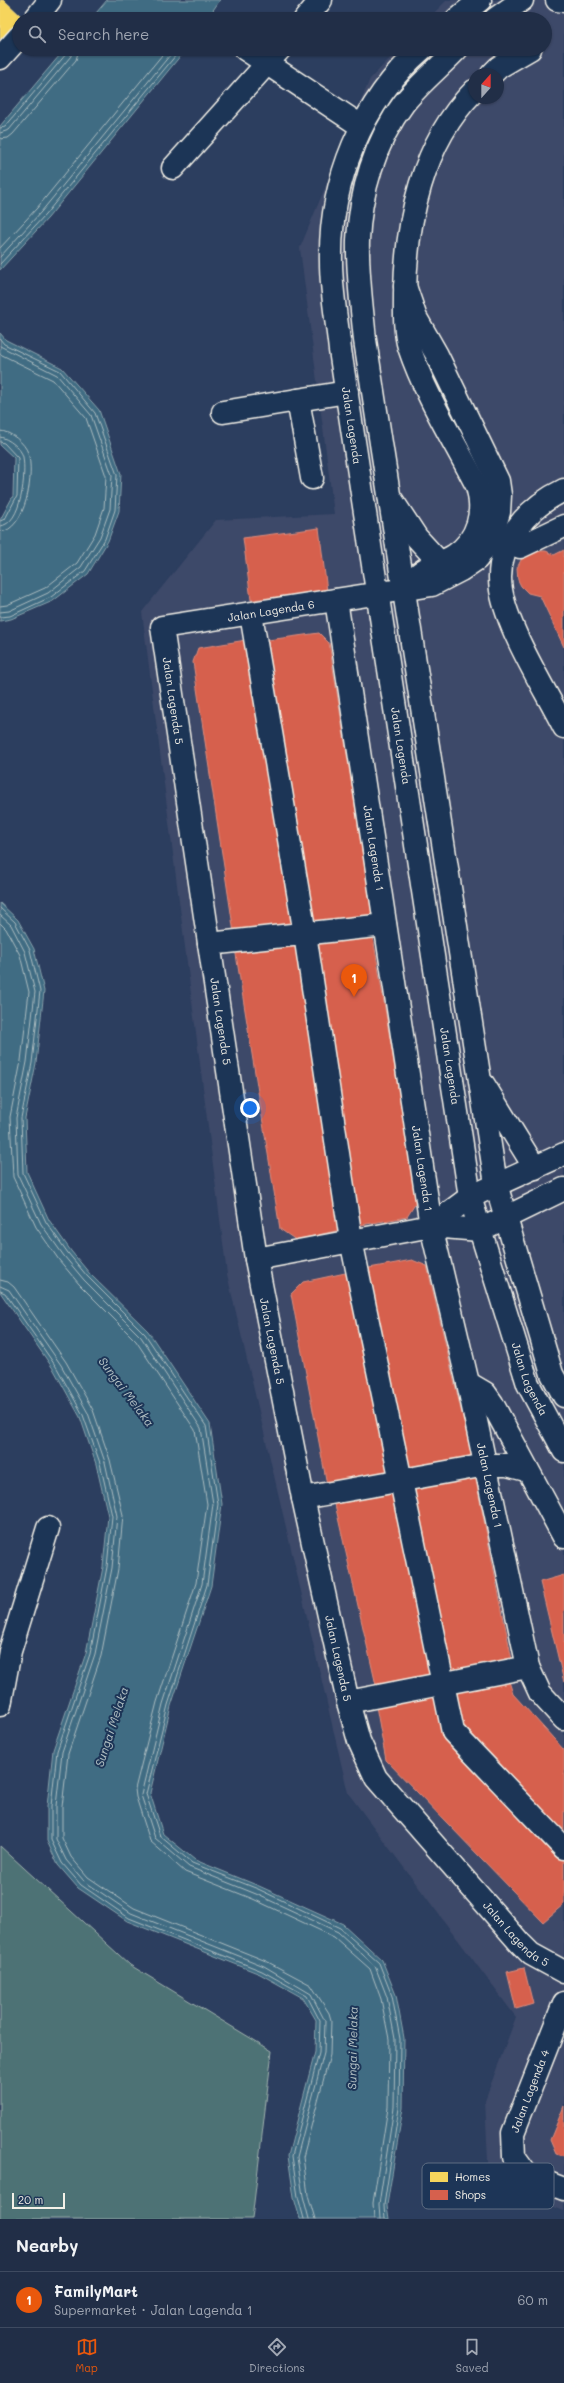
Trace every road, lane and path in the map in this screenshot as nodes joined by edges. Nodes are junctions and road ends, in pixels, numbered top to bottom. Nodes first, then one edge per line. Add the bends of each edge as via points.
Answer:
1 (50, 0) edge
2 (321, 0) edge
3 (480, 0) edge
4 (522, 0) edge
5 (557, 0) edge
6 (564, 1) edge
7 (41, 12) edge
8 (311, 12) edge
9 (465, 12) edge
10 (505, 12) edge
11 (12, 45) edge
12 (416, 56) edge
13 (450, 56) edge
14 (518, 56) edge
15 (273, 57) edge
16 (0, 58) edge
17 (498, 68) edge
18 (468, 97) edge
19 (361, 126) junction
20 (173, 168) dead end
21 (405, 286) junction
22 (347, 392) junction
23 (298, 400) junction
24 (223, 412) dead end
25 (312, 478) dead end
26 (564, 490) edge
27 (388, 494) junction
28 (564, 526) edge
29 (507, 541) junction
30 (440, 563) junction
31 (402, 588) junction
32 (379, 593) junction
33 (336, 600) junction
34 (251, 614) junction
35 (162, 627) joint
36 (564, 727) edge
37 (386, 925) junction
38 (305, 934) junction
39 (209, 944) junction
40 (478, 1076) junction
41 (564, 1154) edge
42 (535, 1168) junction
43 (496, 1184) junction
44 (564, 1189) edge
45 (470, 1197) junction
46 (504, 1218) junction
47 (431, 1226) junction
48 (480, 1230) junction
49 (351, 1240) junction
50 (256, 1259) junction
51 (468, 1383) junction
52 (564, 1396) edge
53 (564, 1451) edge
54 (486, 1465) junction
55 (526, 1470) junction
56 (400, 1480) junction
57 (303, 1498) junction
58 (48, 1528) dead end
59 (564, 1537) edge
60 (528, 1667) junction
61 (445, 1684) junction
62 (348, 1702) junction
63 (0, 1705) edge
64 (564, 1720) edge
65 (564, 1848) edge
66 (564, 1972) edge
67 (564, 2003) edge
68 (518, 2163) edge
69 (554, 2185) edge
70 (564, 2189) edge

1 - 7 street
2 - 8 street
3 - 9 street
4 - 10 street
5 - 6 street
11 - 16 street
12 - 19 street, Jalan Lagenda via 383,92
13 - 27 street, Jalan Lagenda via 404,103 384,134 370,171 363,204 358,240 365,340
14 - 17 street
15 - 19 street
15 - 20 street
18 - 21 street via 434,148 414,207 406,251
19 - 22 street, Jalan Lagenda via 345,165 337,194 331,262
21 - 30 street via 405,321 409,346 433,400 477,486 481,501 479,518 471,540
21 - 31 street, Jalan Lagenda 6 via 416,318 437,355 498,481 500,495 499,512 491,538 477,558 461,570 432,585
22 - 23 street
22 - 32 street, Jalan Lagenda
23 - 24 street
23 - 25 street
26 - 29 street via 553,495 524,517
27 - 30 street via 417,538
27 - 31 street, Jalan Lagenda
28 - 29 street via 520,547
29 - 36 street via 501,564 501,590 512,624
30 - 31 street via 426,569
31 - 32 street, Jalan Lagenda 6
31 - 40 street, Jalan Lagenda
32 - 33 street, Jalan Lagenda 6
32 - 45 street, Jalan Lagenda
33 - 34 street, Jalan Lagenda 6
33 - 37 street, Jalan Lagenda 1
34 - 35 street, Jalan Lagenda 6
34 - 38 street
35 - 39 street, Jalan Lagenda 5
37 - 38 street
37 - 47 street, Jalan Lagenda 1
38 - 39 street
38 - 49 street
39 - 50 street, Jalan Lagenda 5
40 - 42 street
40 - 43 street, Jalan Lagenda
41 - 42 street
42 - 43 street
43 - 45 street
43 - 46 street, Jalan Lagenda
44 - 46 street
45 - 47 street
45 - 48 street, Jalan Lagenda
46 - 48 street
46 - 52 street, Jalan Lagenda via 552,1374
47 - 48 street
47 - 49 street
47 - 51 street, Jalan Lagenda 1
48 - 53 street, Jalan Lagenda via 528,1384
49 - 50 street
49 - 56 street
50 - 57 street, Jalan Lagenda 5
51 - 54 street, Jalan Lagenda 1
51 - 55 street via 484,1393 492,1403
54 - 55 street via 507,1465
54 - 56 street
54 - 60 street, Jalan Lagenda 1
55 - 59 street
56 - 57 street
56 - 61 street
57 - 62 street, Jalan Lagenda 5
58 - 63 street via 10,1651
60 - 61 street
60 - 64 street, Jalan Lagenda 1 via 540,1693
61 - 62 street
61 - 65 street via 453,1732
62 - 66 street, Jalan Lagenda 5 via 359,1741 376,1778 520,1943 531,1954
67 - 68 street, Jalan Lagenda 4 via 513,2133 514,2157
69 - 70 street, Jalan Lagenda 4

